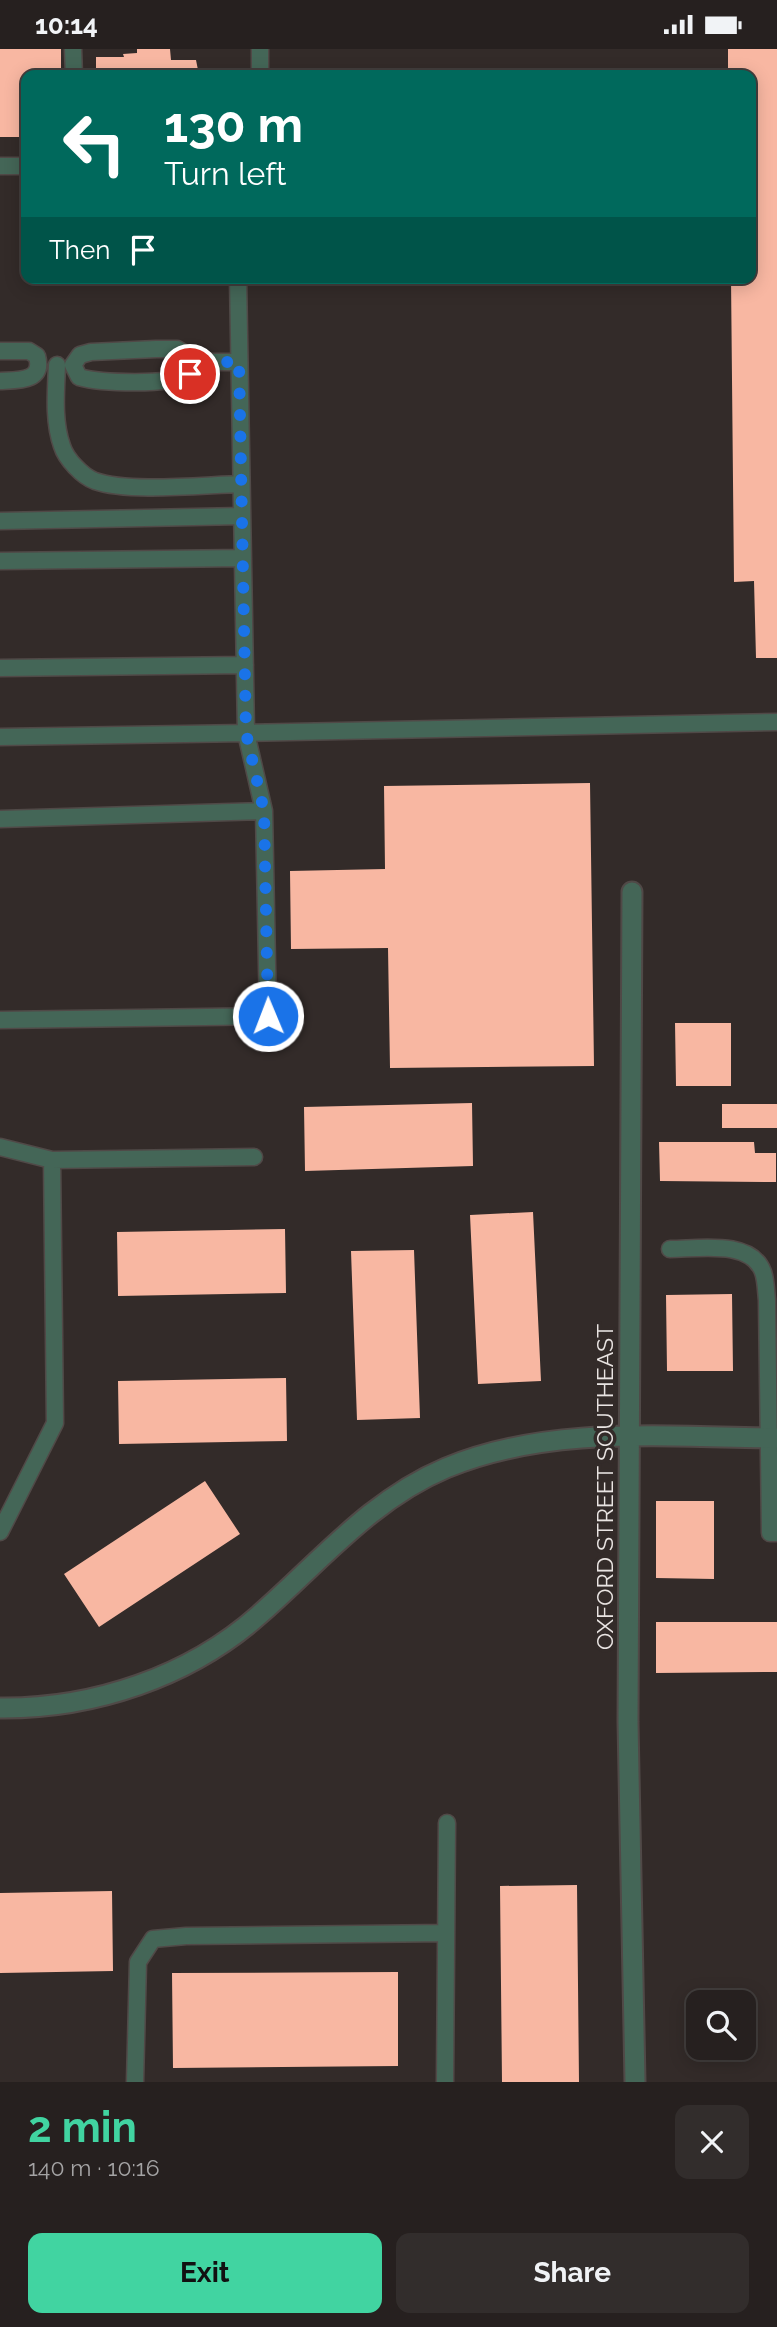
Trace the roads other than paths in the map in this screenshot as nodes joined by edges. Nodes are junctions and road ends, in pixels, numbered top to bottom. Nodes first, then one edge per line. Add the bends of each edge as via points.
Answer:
1 (73, 49) edge
2 (260, 49) edge
3 (74, 70) edge
4 (260, 70) edge
5 (0, 166) edge
6 (21, 166) edge
7 (238, 284) edge
8 (0, 351) edge
9 (199, 362) junction
10 (239, 362) junction
11 (39, 365) junction
12 (65, 365) junction
13 (0, 381) edge
14 (241, 484) junction
15 (242, 516) junction
16 (0, 521) edge
17 (243, 558) junction
18 (0, 561) edge
19 (244, 665) junction
20 (0, 669) edge
21 (777, 722) edge
22 (246, 733) junction
23 (0, 737) edge
24 (264, 811) junction
25 (0, 819) edge
26 (632, 892) dead end
27 (0, 1020) edge
28 (0, 1147) edge
29 (254, 1157) dead end
30 (52, 1160) junction
31 (670, 1249) dead end
32 (630, 1437) junction
33 (773, 1437) edge
34 (0, 1532) edge
35 (777, 1533) edge
36 (0, 1708) edge
37 (447, 1823) dead end
38 (446, 1933) junction
39 (135, 2082) edge
40 (445, 2082) edge
41 (635, 2082) edge

1 - 3 lane
2 - 4 lane
5 - 6 lane
7 - 10 lane
8 - 11 lane via 29,351 37,356
9 - 10 lane
9 - 12 lane via 177,349 156,349 91,352
9 - 12 lane via 190,374 174,379 94,381 79,377
10 - 14 lane
11 - 12 lane
11 - 13 lane via 35,375 26,380
12 - 14 lane via 57,409 62,449 92,480 114,486
14 - 15 lane
15 - 16 lane
15 - 17 lane
17 - 18 lane
17 - 19 lane
19 - 20 lane
19 - 22 lane
21 - 22 lane
22 - 23 lane
22 - 24 lane
24 - 25 lane
24 - 27 lane via 268,1016
26 - 32 street, OXFORD STREET SOUTHEAST
28 - 30 lane
29 - 30 lane
30 - 34 lane via 55,1423
31 - 33 lane via 733,1249 748,1255 763,1271
32 - 33 street
32 - 36 street via 546,1441 498,1450 445,1468 393,1497 345,1533 259,1616 210,1651 149,1682 92,1700
32 - 41 street, OXFORD STREET SOUTHEAST via 628,1722
33 - 35 lane via 770,1533
37 - 38 lane
38 - 39 lane via 153,1940 138,1962
38 - 40 lane

